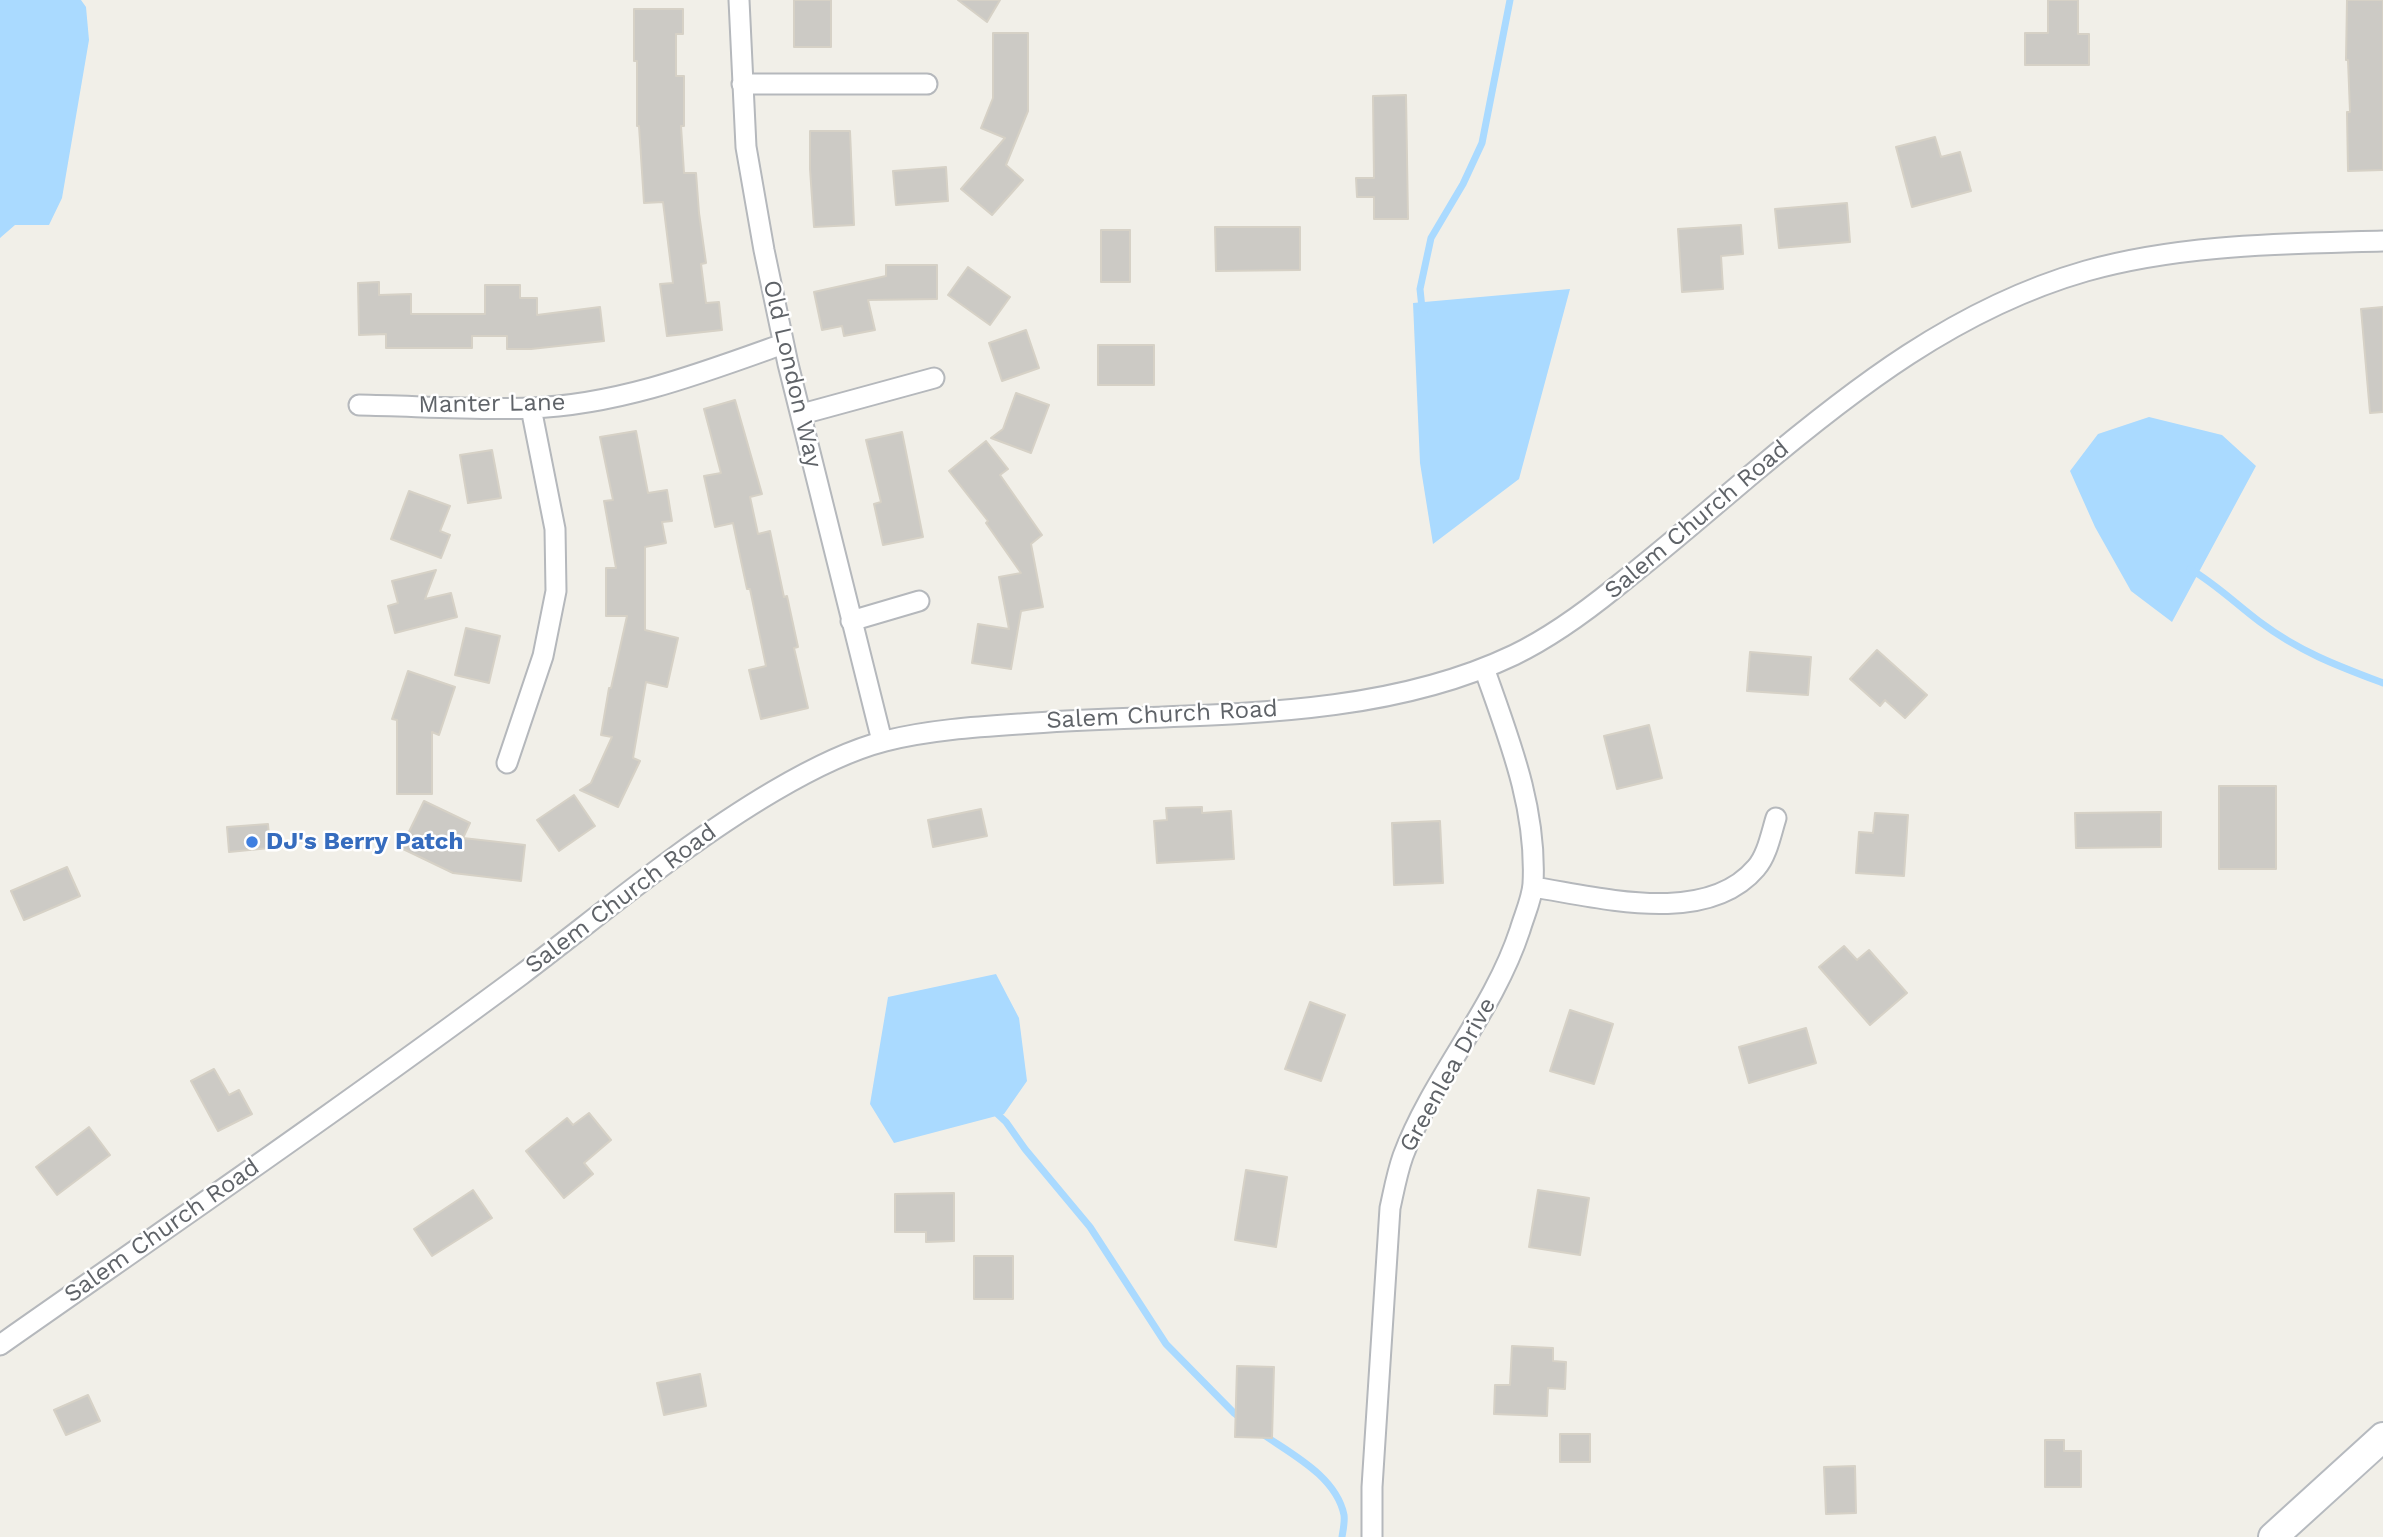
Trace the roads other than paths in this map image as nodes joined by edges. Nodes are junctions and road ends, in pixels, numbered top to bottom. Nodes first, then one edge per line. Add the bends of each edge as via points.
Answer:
1 (739, 0) edge
2 (742, 84) junction
3 (928, 84) dead end
4 (2383, 241) edge
5 (783, 344) junction
6 (934, 378) dead end
7 (359, 405) dead end
8 (531, 408) junction
9 (802, 414) junction
10 (919, 601) dead end
11 (851, 621) junction
12 (1484, 668) junction
13 (882, 741) junction
14 (507, 762) dead end
15 (1776, 818) dead end
16 (1533, 887) junction
17 (0, 1345) edge
18 (2383, 1437) edge
19 (1372, 1537) edge
20 (2273, 1537) edge

1 - 2 street, Old London Way
2 - 3 street
2 - 5 street, Old London Way via 746,147
4 - 12 street, Salem Church Road via 2242,247 2143,258 2006,299 1924,343 1880,373 1600,600 1549,636
5 - 8 street, Manter Lane via 648,389
5 - 9 street, Old London Way
6 - 9 street
7 - 8 street, Manter Lane
8 - 14 street via 555,529 556,592 543,656
9 - 11 street, Old London Way
10 - 11 street
11 - 13 street, Old London Way
12 - 13 street, Salem Church Road via 1408,693 1335,705 954,729
12 - 16 street, Greenlea Drive via 1515,755 1530,817
13 - 17 street, Salem Church Road via 793,780 706,833 378,1079
15 - 16 street via 1758,866 1740,885 1700,900 1647,904
16 - 19 street, Greenlea Drive via 1512,954 1413,1134 1397,1175 1390,1208
18 - 20 main road

